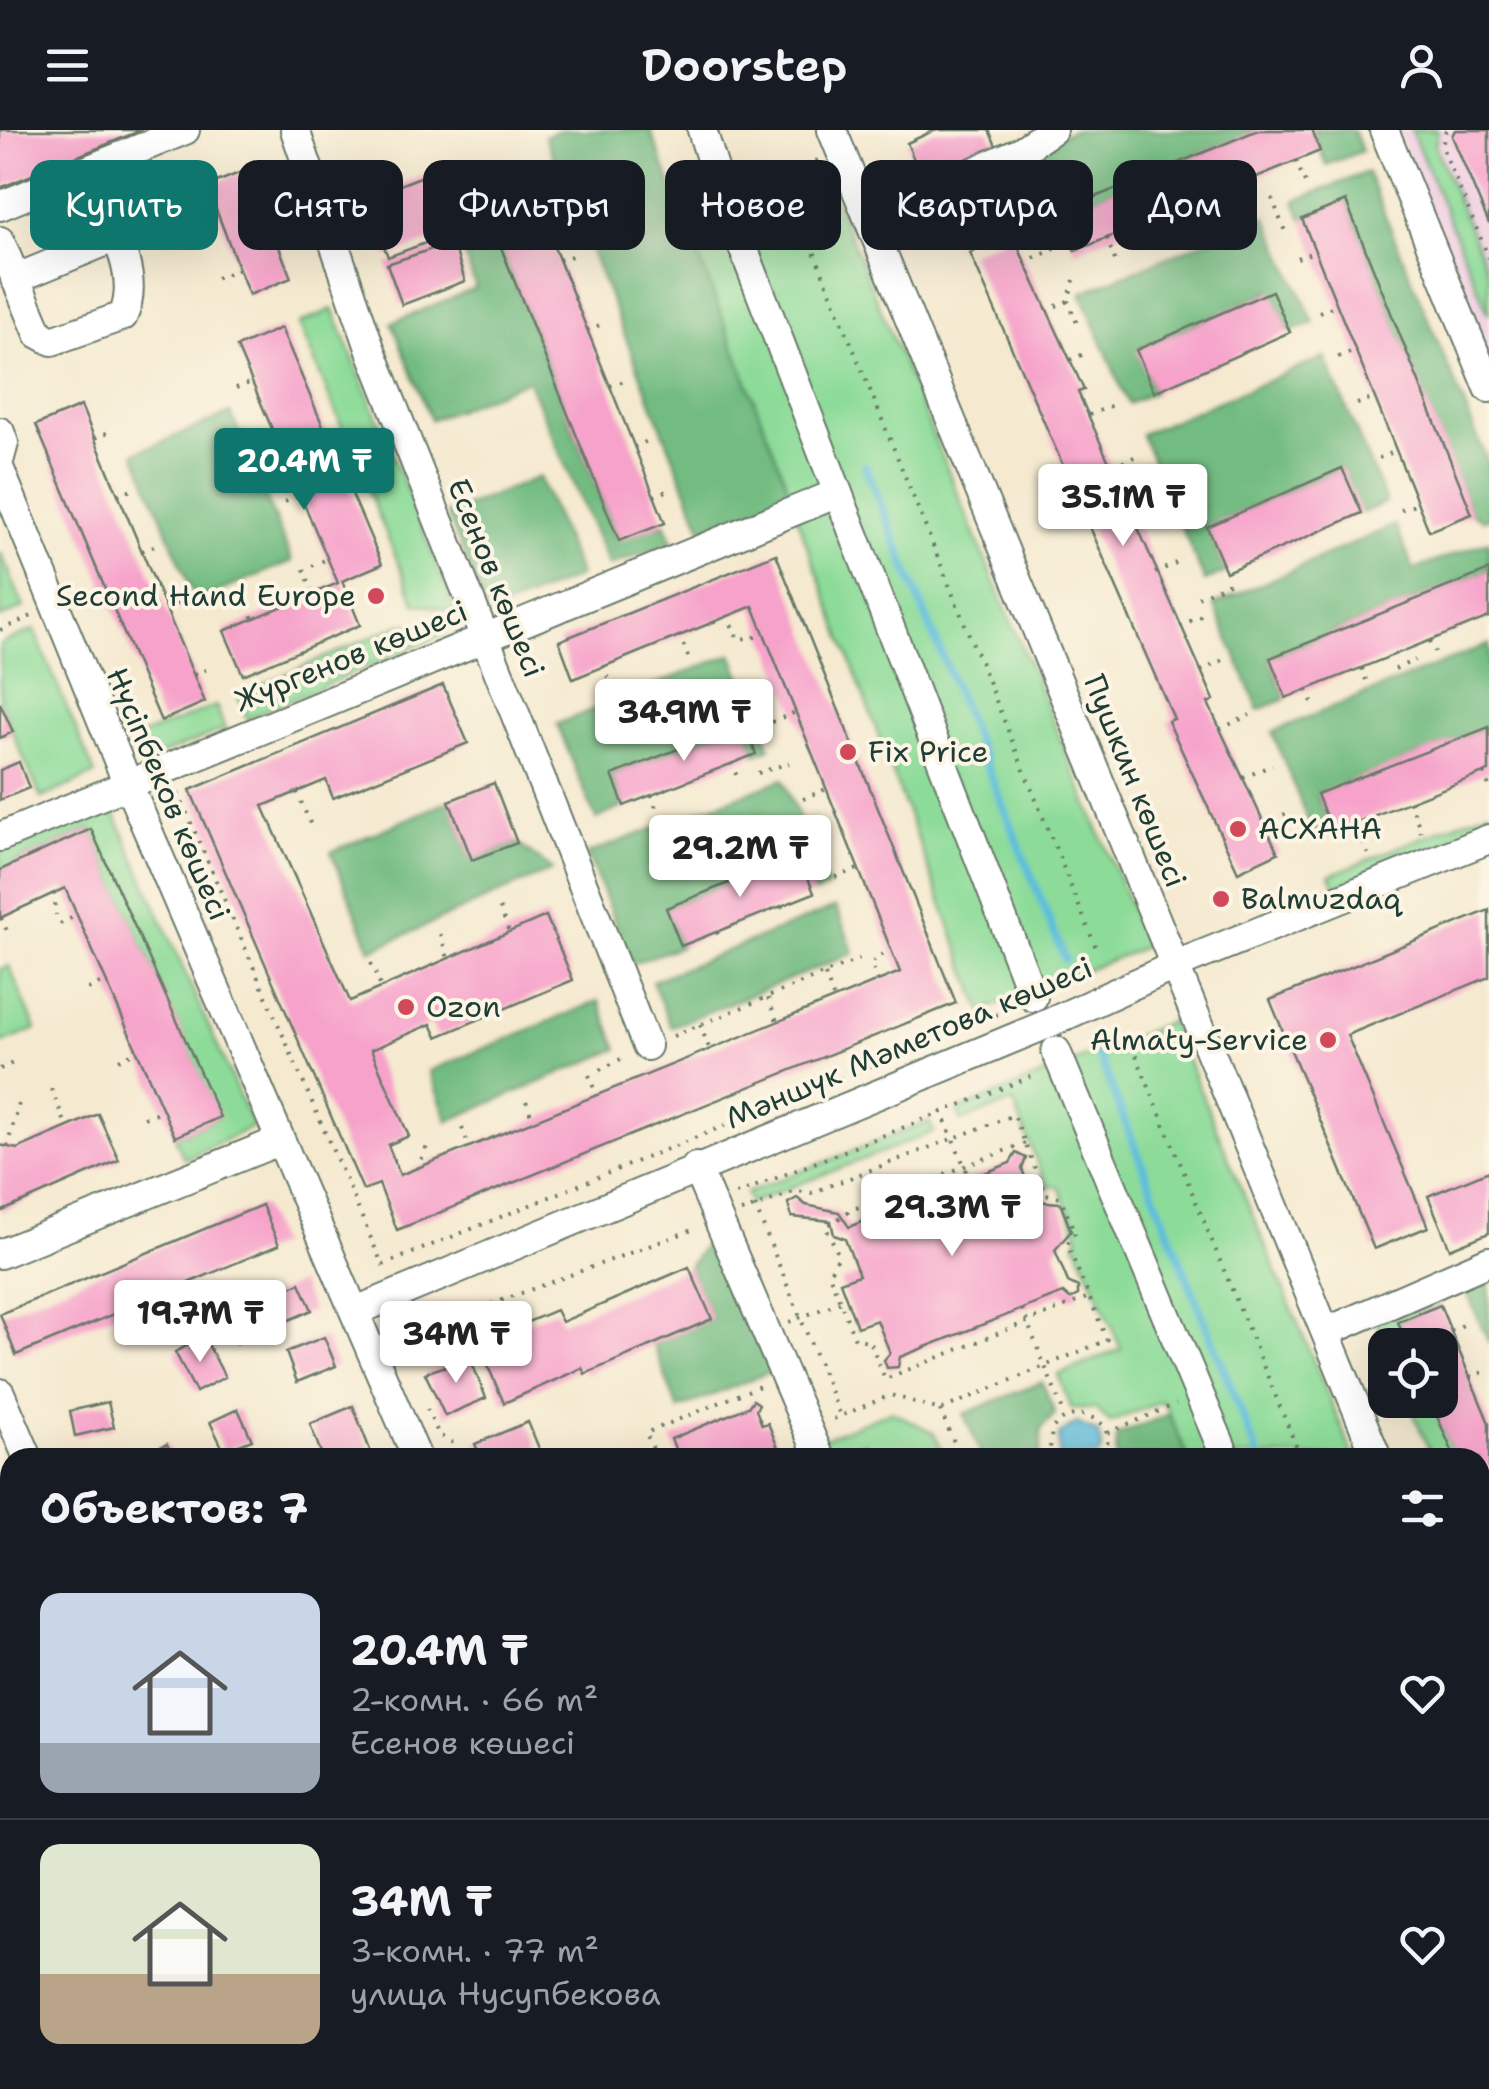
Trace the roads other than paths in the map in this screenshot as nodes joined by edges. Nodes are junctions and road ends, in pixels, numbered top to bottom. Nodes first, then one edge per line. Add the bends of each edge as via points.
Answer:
1 (185, 130) edge
2 (294, 130) edge
3 (702, 130) edge
4 (1052, 130) edge
5 (1384, 130) edge
6 (836, 140) edge
7 (111, 160) edge
8 (1000, 160) edge
9 (30, 194) edge
10 (861, 201) edge
11 (0, 206) edge
12 (0, 242) edge
13 (85, 250) edge
14 (119, 250) edge
15 (881, 250) edge
16 (15, 279) junction
17 (1489, 388) edge
18 (0, 432) edge
19 (0, 458) edge
20 (0, 470) edge
21 (838, 493) junction
22 (484, 636) junction
23 (127, 782) junction
24 (0, 837) edge
25 (1489, 839) edge
26 (1176, 965) junction
27 (1033, 996) dead end
28 (648, 1046) road end
29 (1058, 1058) road end
30 (279, 1142) junction
31 (696, 1166) junction
32 (0, 1254) edge
33 (1489, 1260) edge
34 (356, 1311) junction
35 (1326, 1332) junction
36 (0, 1393) edge
37 (24, 1448) edge
38 (413, 1448) edge
39 (816, 1448) edge
40 (1222, 1448) edge
41 (1373, 1448) edge

1 - 7 street
2 - 22 street, Есенов көшесі via 370,348
3 - 21 street
4 - 8 street
5 - 17 street
6 - 10 street, Пушкин көшесі
9 - 11 street
12 - 16 street
13 - 16 street
14 - 16 street via 130,275 130,300 122,316 96,329 52,340 38,334
15 - 26 street, Пушкин көшесі
18 - 19 street
20 - 23 street, Нүсіпбеков көшесі
21 - 22 street, Жүргенов көшесі
21 - 27 street
22 - 23 street, Жүргенов көшесі
22 - 28 street, Есенов көшесі
23 - 24 street, Жүргенов көшесі
23 - 30 street, Нүсіпбеков көшесі
25 - 26 street, Мәншүк Мәметова көшесі
26 - 31 street, Мәншүк Мәметова көшесі via 1030,1032
26 - 35 street, Пушкин көшесі
29 - 40 street
30 - 32 street
30 - 34 street, Нүсіпбеков көшесі
31 - 34 street, Мәншүк Мәметова көшесі
31 - 39 street
33 - 35 street
34 - 38 street, Нүсіпбеков көшесі
35 - 41 street, Пушкин көшесі
36 - 37 street

